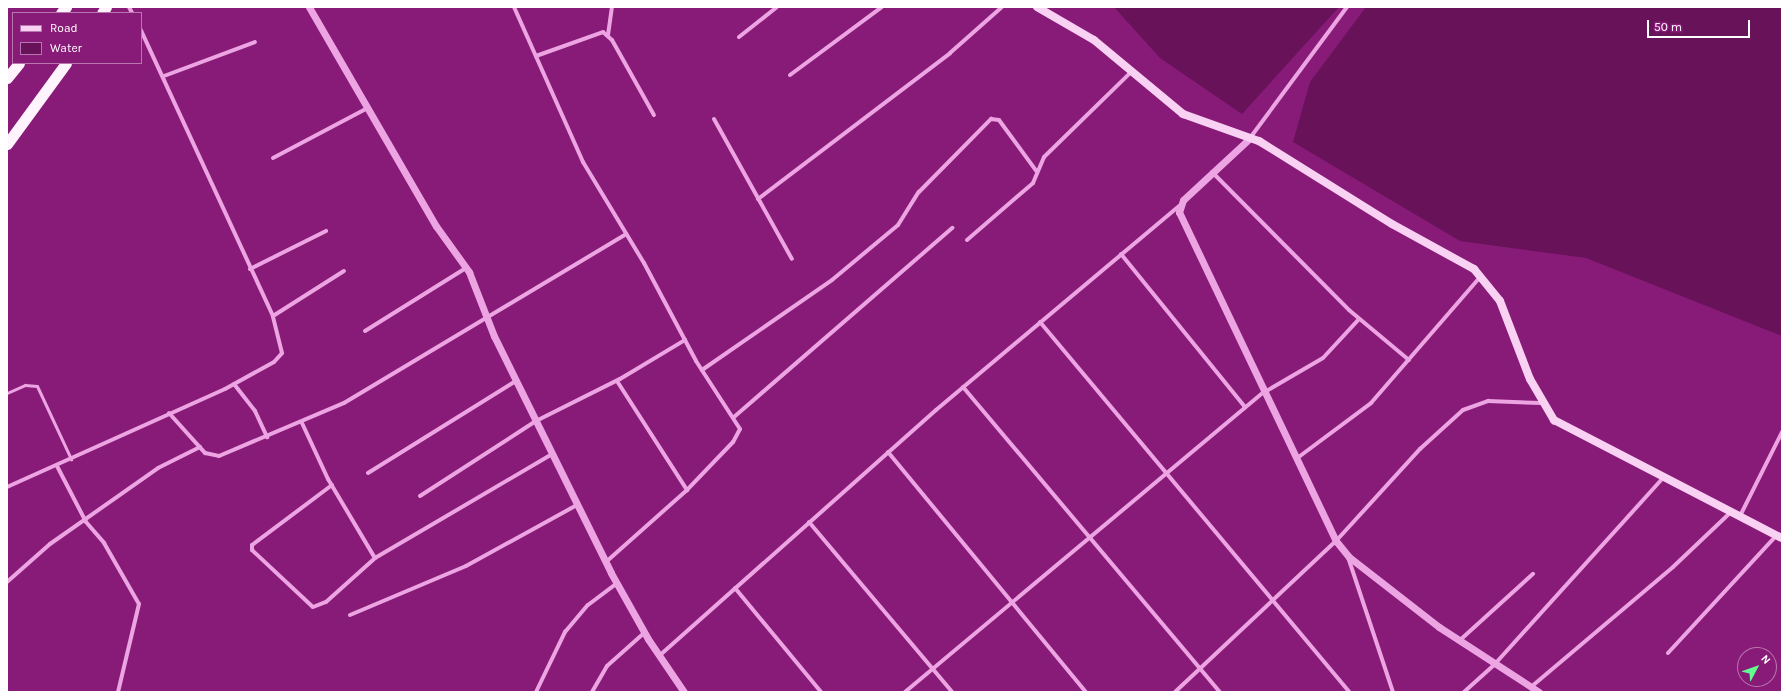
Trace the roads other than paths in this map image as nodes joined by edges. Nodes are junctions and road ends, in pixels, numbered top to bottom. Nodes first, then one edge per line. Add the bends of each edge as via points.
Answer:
1 (309, 7) edge
2 (514, 7) edge
3 (612, 7) edge
4 (777, 7) edge
5 (882, 7) edge
6 (1002, 7) edge
7 (1037, 7) edge
8 (1346, 7) edge
9 (142, 32) edge
10 (608, 35) junction
11 (739, 37) dead end
12 (255, 42) dead end
13 (536, 56) junction
14 (19, 64) edge
15 (65, 64) edge
16 (1132, 71) junction
17 (790, 75) dead end
18 (164, 76) junction
19 (7, 78) edge
20 (368, 107) junction
21 (654, 115) dead end
22 (714, 120) dead end
23 (1250, 138) junction
24 (7, 144) edge
25 (272, 158) dead end
26 (1037, 172) junction
27 (1212, 172) junction
28 (758, 199) junction
29 (1178, 206) junction
30 (952, 228) dead end
31 (326, 231) dead end
32 (626, 234) junction
33 (967, 240) dead end
34 (1121, 254) junction
35 (792, 259) dead end
36 (466, 268) junction
37 (250, 269) junction
38 (344, 271) dead end
39 (1481, 276) junction
40 (273, 316) junction
41 (488, 319) junction
42 (1359, 319) junction
43 (1040, 322) junction
44 (364, 331) dead end
45 (685, 340) junction
46 (1409, 360) junction
47 (702, 370) junction
48 (516, 381) junction
49 (618, 381) junction
50 (234, 384) junction
51 (963, 387) junction
52 (7, 393) edge
53 (1263, 393) junction
54 (1541, 402) junction
55 (1245, 407) junction
56 (169, 413) junction
57 (734, 417) junction
58 (536, 422) junction
59 (302, 423) junction
60 (1782, 432) edge
61 (267, 437) junction
62 (200, 447) junction
63 (888, 452) junction
64 (552, 454) junction
65 (71, 459) junction
66 (1295, 460) junction
67 (57, 466) junction
68 (368, 473) dead end
69 (1164, 474) junction
70 (1664, 477) junction
71 (332, 486) junction
72 (7, 487) edge
73 (687, 490) junction
74 (420, 496) dead end
75 (577, 505) junction
76 (1732, 511) junction
77 (1740, 516) junction
78 (86, 522) junction
79 (809, 522) junction
80 (1780, 536) edge
81 (1091, 539) junction
82 (1336, 541) junction
83 (1347, 555) junction
84 (375, 558) junction
85 (606, 562) junction
86 (1533, 574) dead end
87 (7, 582) edge
88 (617, 583) junction
89 (735, 588) junction
90 (1274, 601) junction
91 (1013, 605) junction
92 (350, 615) dead end
93 (644, 633) junction
94 (1459, 641) junction
95 (1668, 653) dead end
96 (659, 656) junction
97 (1494, 665) junction
98 (933, 669) junction
99 (1200, 670) junction
100 (1531, 687) junction
101 (118, 692) edge
102 (536, 692) edge
103 (592, 692) edge
104 (684, 692) edge
105 (821, 692) edge
106 (905, 692) edge
107 (952, 692) edge
108 (1086, 692) edge
109 (1175, 692) edge
110 (1220, 692) edge
111 (1349, 692) edge
112 (1393, 692) edge
113 (1464, 692) edge
114 (1539, 692) edge

1 - 20 street
2 - 13 street
3 - 10 street
4 - 11 street
5 - 17 street
6 - 28 street via 950,53
7 - 16 main road via 1094,40
8 - 23 street
9 - 18 street
10 - 13 street via 597,31
10 - 21 street
12 - 18 street
13 - 32 street via 577,151
14 - 19 highway
15 - 24 highway
16 - 23 main road via 1183,114
16 - 26 street via 1044,157
18 - 37 street
20 - 25 street
20 - 36 street via 436,226
22 - 28 street
23 - 27 street
23 - 39 main road via 1283,154
26 - 33 street via 1033,183
26 - 47 street via 999,120 992,119 919,192 898,225 832,280
27 - 29 street
27 - 42 street
28 - 35 street
29 - 34 street
29 - 53 street
30 - 57 street
31 - 37 street
32 - 41 street
32 - 45 street
34 - 43 street
34 - 55 street
36 - 41 street
36 - 44 street
37 - 40 street
38 - 40 street
39 - 46 street
39 - 54 main road via 1500,301
40 - 50 street via 282,353 274,362
41 - 48 street
41 - 59 street via 344,404
42 - 46 street
42 - 53 street via 1323,358
43 - 51 street
43 - 69 street
45 - 47 street
45 - 49 street
46 - 66 street via 1371,403
47 - 57 street
48 - 58 street
48 - 68 street
49 - 58 street
49 - 73 street
50 - 56 street
50 - 61 street via 255,411
51 - 63 street
51 - 81 street
52 - 65 lane via 25,385 37,386
53 - 55 street
53 - 66 street
54 - 70 main road via 1554,420 1583,438
54 - 82 street via 1488,400 1463,410 1420,450
55 - 69 street
56 - 62 street
56 - 65 street
57 - 73 street via 739,434
58 - 64 street
58 - 74 street
59 - 61 street
59 - 71 street
60 - 77 street
61 - 62 street via 219,456 212,456
62 - 78 street via 158,468
63 - 79 street
63 - 91 street
64 - 75 street
64 - 84 street
65 - 67 street
66 - 82 street
67 - 72 street
67 - 78 street
69 - 81 street
69 - 90 street
70 - 76 main road
70 - 97 street
71 - 84 street
71 - 84 street via 256,539 252,550 313,607 326,602
73 - 85 street
75 - 85 street
75 - 92 street via 466,566
76 - 77 main road
76 - 100 street via 1673,567
77 - 80 main road
78 - 87 street via 50,544
78 - 101 street via 104,543 139,604
79 - 89 street
79 - 98 street
80 - 95 street
81 - 91 street
81 - 99 street
82 - 83 street
82 - 90 street
83 - 94 street
83 - 112 street
85 - 88 street
86 - 94 street
88 - 93 street
88 - 102 street via 588,605 565,632
89 - 96 street
89 - 105 street
90 - 99 street
90 - 111 street
91 - 98 street
91 - 108 street
93 - 96 street
93 - 103 street via 607,666
94 - 97 street
96 - 104 street
97 - 100 street
97 - 113 street
98 - 106 street
98 - 107 street
99 - 109 street
99 - 110 street
100 - 114 street

